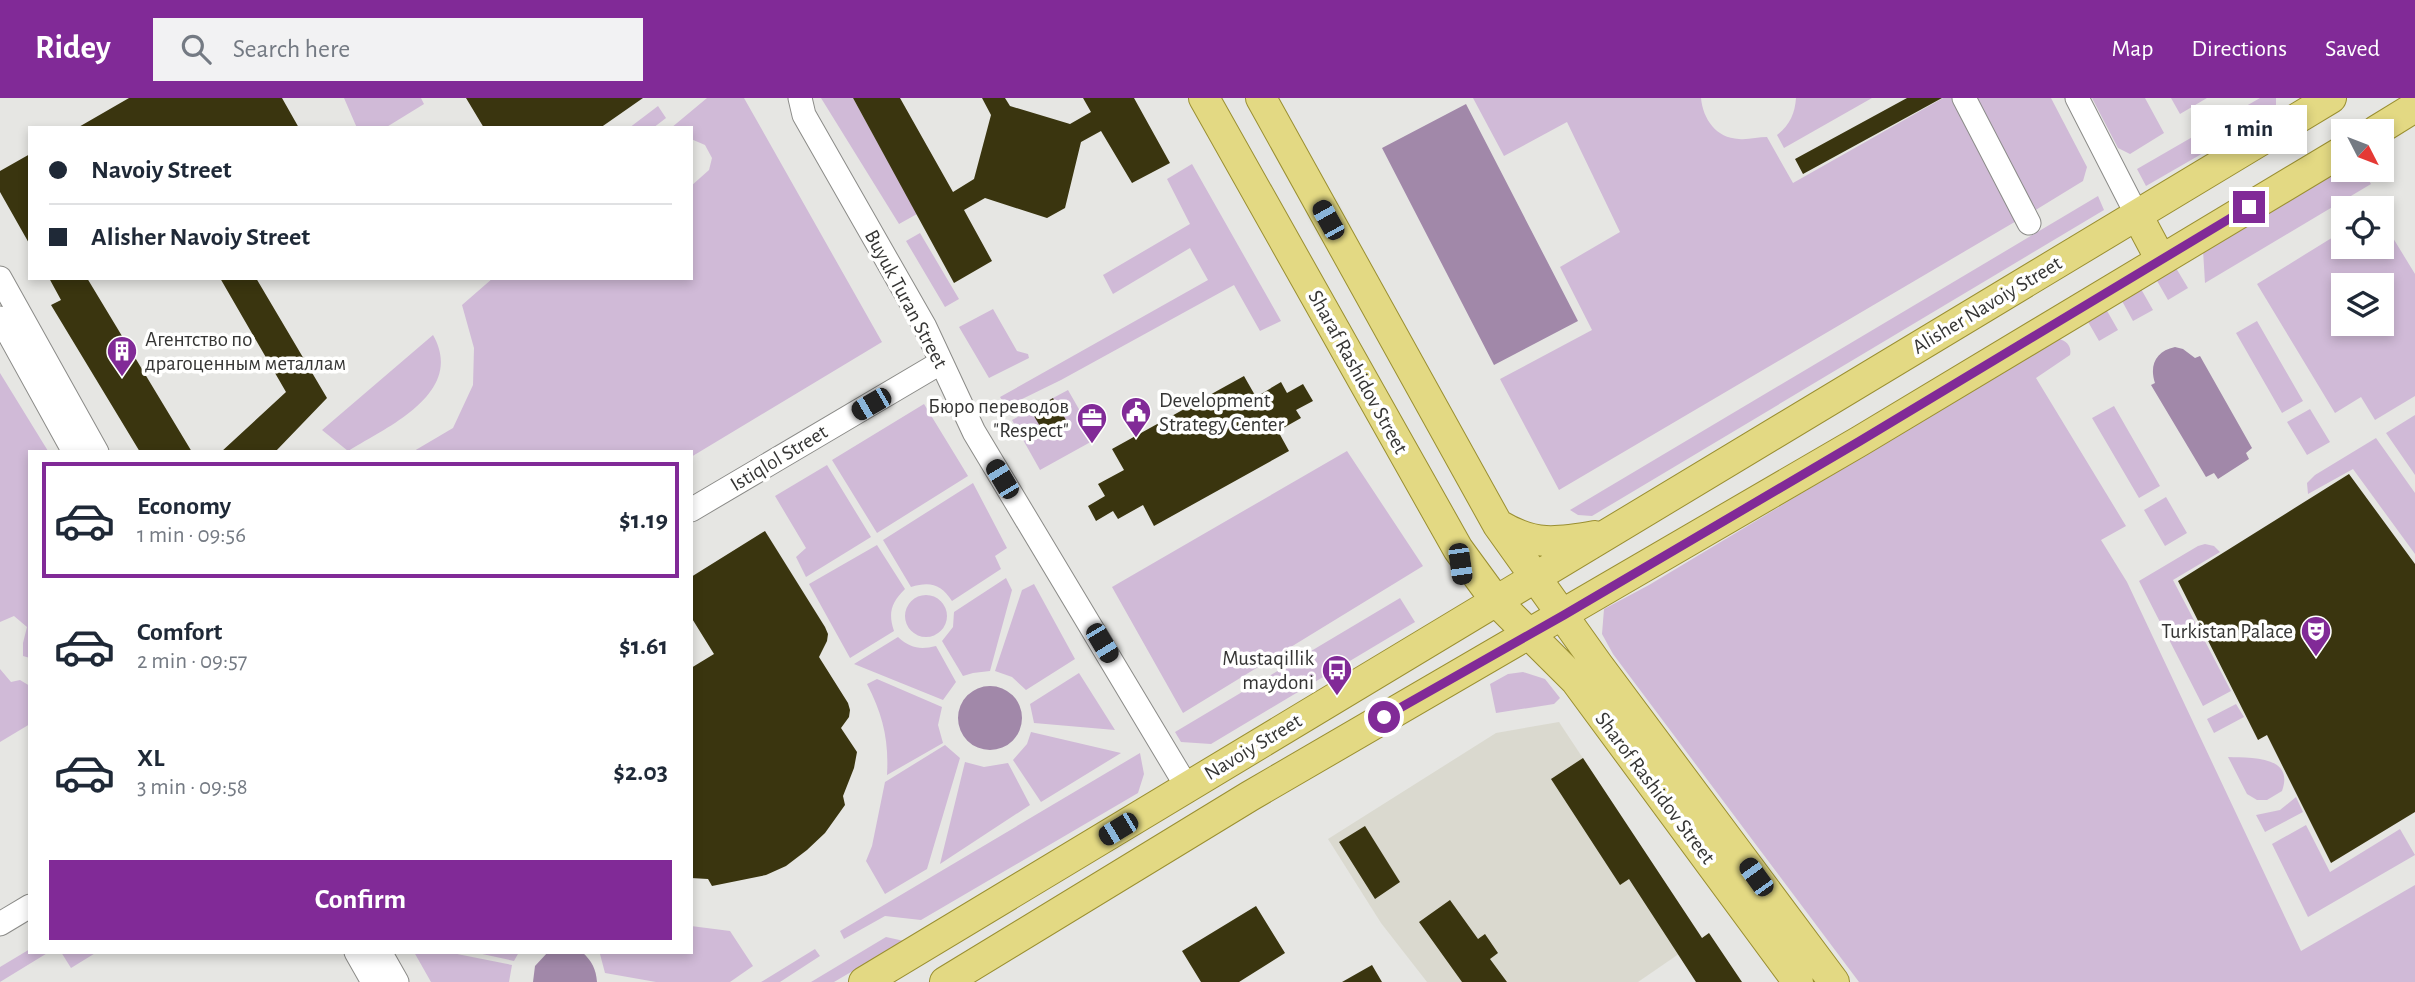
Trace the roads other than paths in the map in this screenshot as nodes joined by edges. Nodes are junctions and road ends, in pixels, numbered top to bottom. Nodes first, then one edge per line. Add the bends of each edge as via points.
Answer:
1 (800, 98) edge
2 (1204, 98) edge
3 (1261, 98) edge
4 (1964, 98) edge
5 (2077, 98) edge
6 (2331, 98) edge
7 (2415, 107) edge
8 (2394, 120) edge
9 (2331, 158) edge
10 (2137, 215) junction
11 (2029, 223) dead end
12 (2161, 260) junction
13 (0, 278) edge
14 (0, 318) edge
15 (940, 363) junction
16 (73, 450) edge
17 (96, 450) edge
18 (693, 509) edge
19 (1643, 513) joint
20 (1498, 524) junction
21 (1611, 532) junction
22 (1458, 549) junction
23 (1536, 577) junction
24 (1496, 601) junction
25 (1564, 615) junction
26 (1440, 635) junction
27 (1529, 635) junction
28 (1187, 787) junction
29 (28, 907) edge
30 (0, 924) edge
31 (357, 954) edge
32 (381, 954) edge
33 (373, 982) edge
34 (397, 982) edge
35 (863, 982) edge
36 (945, 982) edge
37 (1798, 982) edge
38 (1834, 982) edge

1 - 15 street, Buyuk Turan Street via 804,115 925,327
2 - 22 main road, Sharaf Rashidov Street
3 - 20 main road
4 - 11 street
5 - 10 street
6 - 10 main road, Alisher Navoiy Street
7 - 8 main road
9 - 12 main road
10 - 12 main road
10 - 19 main road, Alisher Navoiy Street
12 - 25 main road
13 - 17 street
14 - 16 street
15 - 18 street, Istiqlol Street
15 - 28 street, Buyuk Turan Street via 974,432
19 - 21 main road, Navoiy Street
20 - 21 main road via 1519,537 1545,541
20 - 23 main road
21 - 23 main road, Navoiy Street
22 - 24 main road, Sharaf Rashidov Street
22 - 26 main road via 1462,596
23 - 24 main road, Navoiy Street
23 - 25 main road
23 - 27 main road
24 - 26 main road, Navoiy Street
24 - 27 main road, Sharaf Rashidov Street
25 - 27 main road, Navoiy Street
25 - 38 main road
26 - 28 main road, Navoiy Street
27 - 36 main road, Navoiy Street via 1250,796
27 - 37 main road, Sharof Rashidov Street via 1576,681
28 - 35 main road, Navoiy Street
29 - 30 street
31 - 33 street
32 - 34 street

